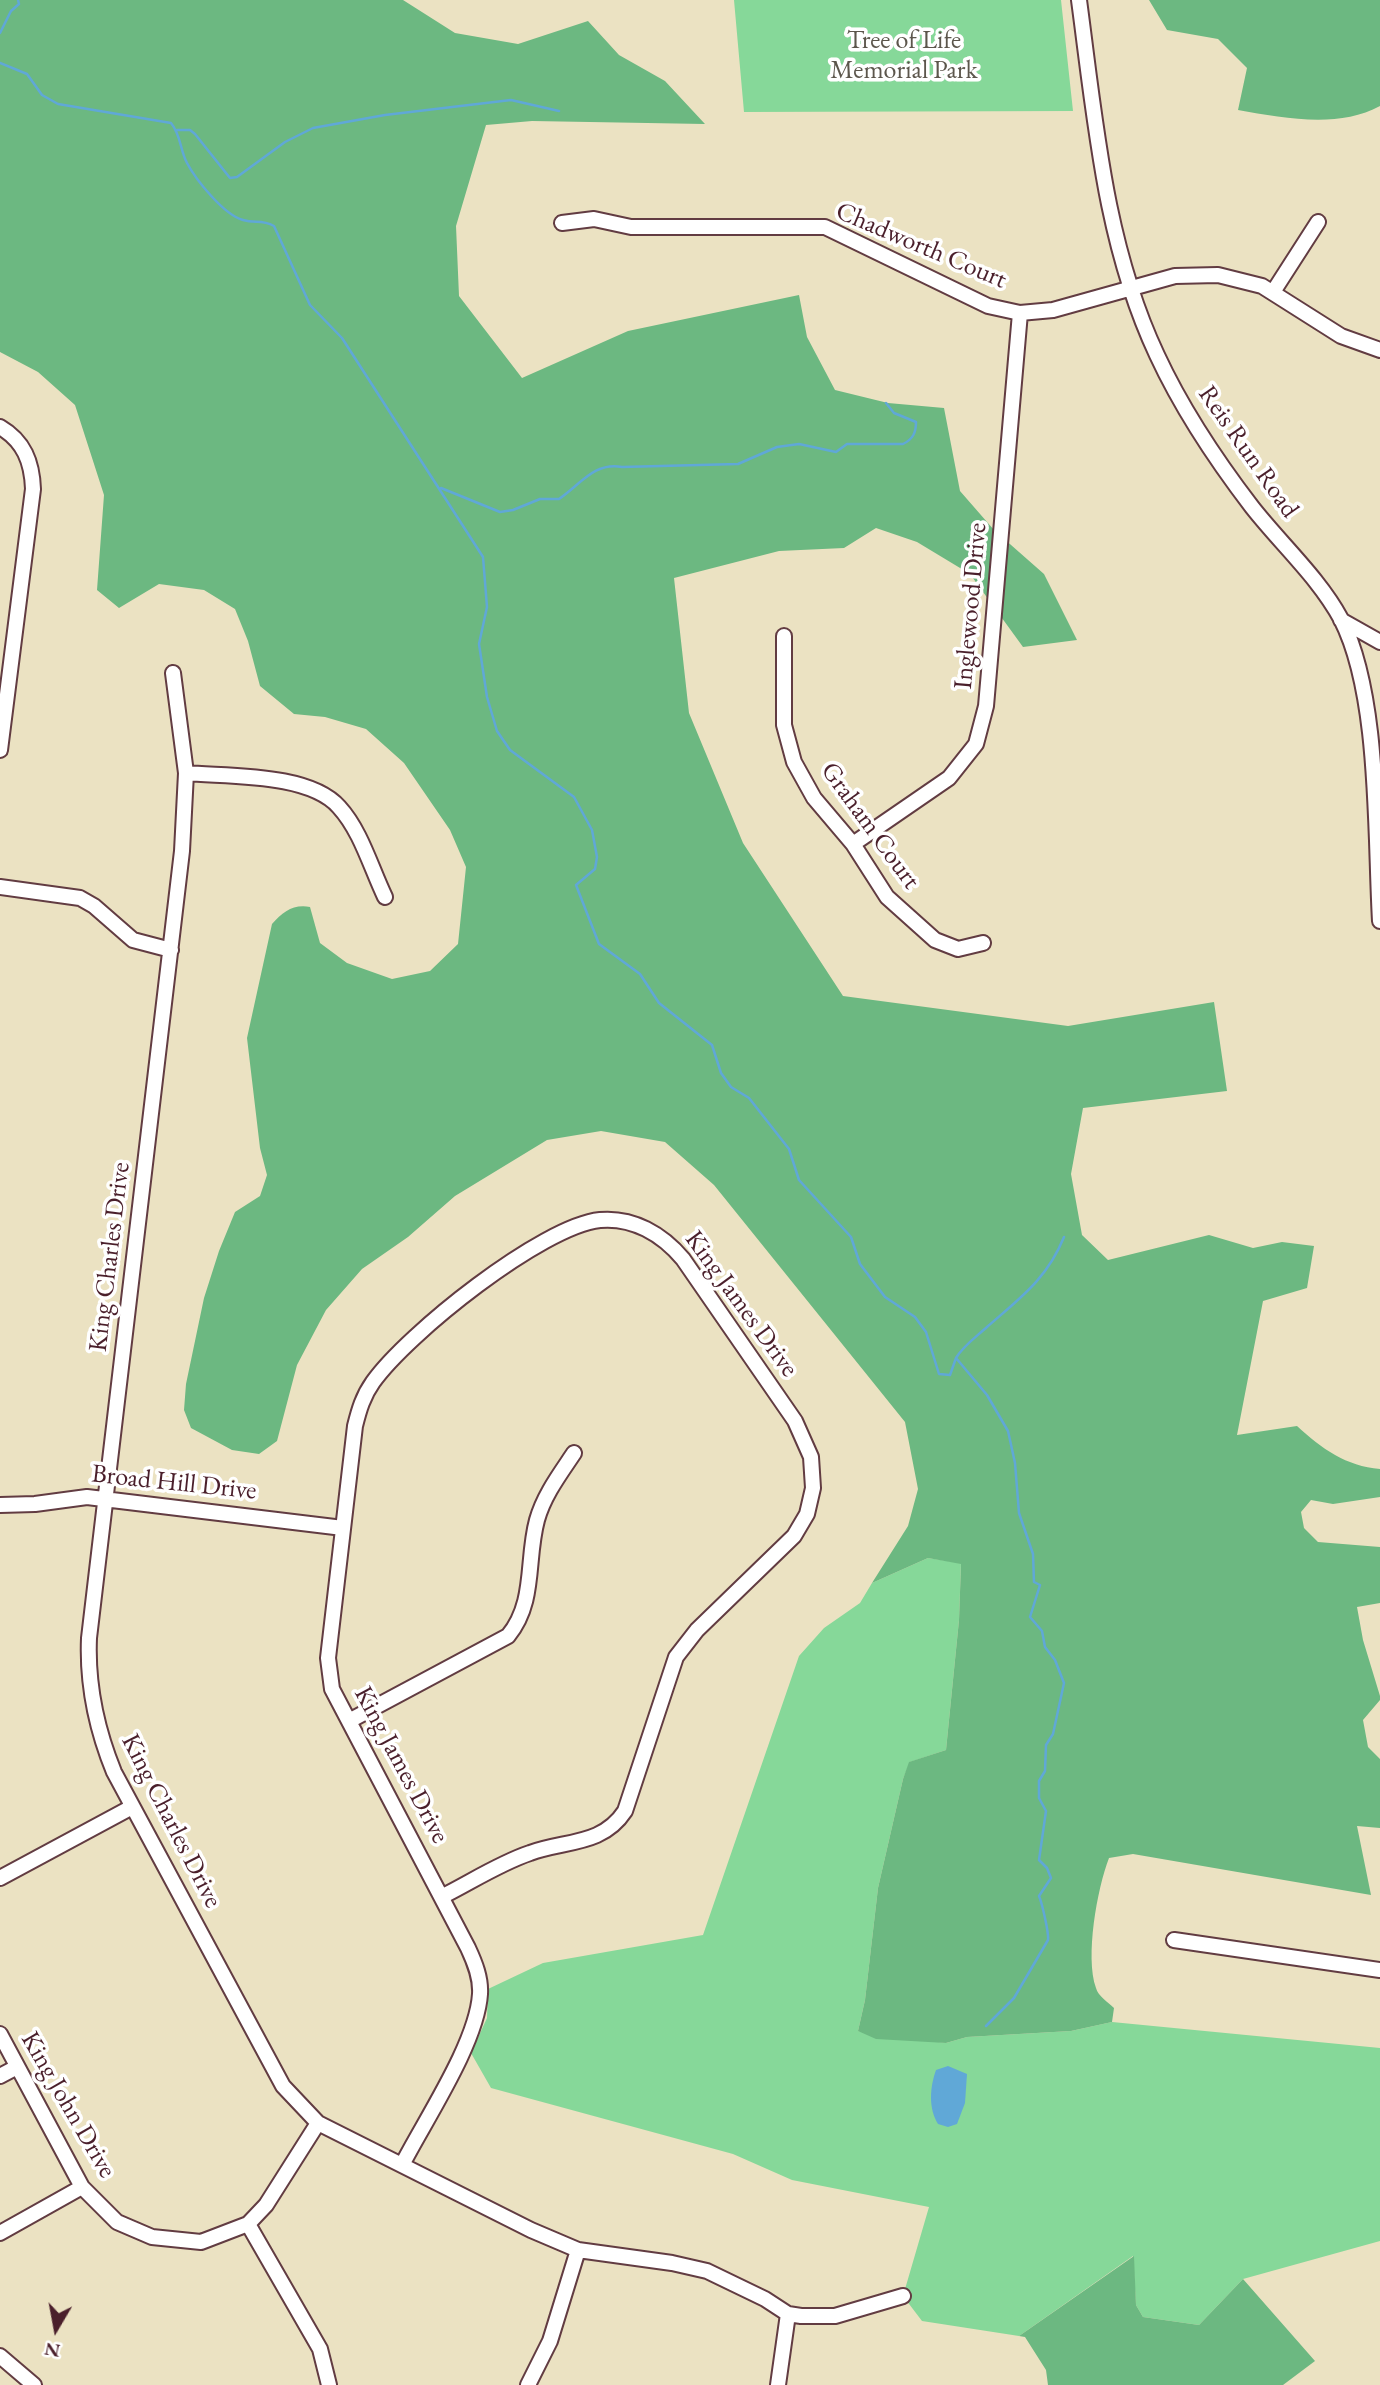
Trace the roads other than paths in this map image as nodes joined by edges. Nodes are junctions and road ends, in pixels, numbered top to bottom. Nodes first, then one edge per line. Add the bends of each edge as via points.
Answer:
1 (1079, 0) edge
2 (1318, 222) dead end
3 (562, 223) dead end
4 (1131, 289) junction
5 (1273, 292) junction
6 (1020, 313) junction
7 (1380, 350) edge
8 (0, 427) edge
9 (1341, 620) junction
10 (784, 636) dead end
11 (1380, 642) edge
12 (173, 673) dead end
13 (0, 741) edge
14 (186, 773) junction
15 (853, 844) junction
16 (0, 887) edge
17 (385, 897) dead end
18 (1380, 921) edge
19 (983, 943) dead end
20 (171, 950) junction
21 (574, 1453) dead end
22 (105, 1498) junction
23 (0, 1504) edge
24 (343, 1528) junction
25 (349, 1721) junction
26 (132, 1807) junction
27 (0, 1878) edge
28 (443, 1896) junction
29 (1174, 1940) dead end
30 (1380, 1970) edge
31 (0, 2034) edge
32 (17, 2067) junction
33 (0, 2076) edge
34 (318, 2123) junction
35 (402, 2165) junction
36 (82, 2187) junction
37 (248, 2224) junction
38 (0, 2233) edge
39 (578, 2250) junction
40 (903, 2297) dead end
41 (788, 2314) junction
42 (0, 2356) edge
43 (34, 2385) edge
44 (329, 2385) edge
45 (528, 2385) edge
46 (778, 2385) edge

1 - 4 street, Reis Run Road via 1103,171
2 - 5 street
3 - 6 street, Chadworth Court via 594,219 631,227 825,227 988,306
4 - 5 street, Chadworth Court via 1175,276 1204,274 1248,281
4 - 6 street, Chadworth Court via 1053,310
4 - 9 street, Reis Run Road via 1157,355 1191,420
5 - 7 street, Chadworth Court via 1340,336
6 - 15 street, Inglewood Drive via 986,706 976,744 949,778
8 - 13 street via 28,456 33,489
9 - 11 street
9 - 18 street, Reis Run Road via 1368,714
10 - 15 street, Graham Court via 784,725 794,762 814,798
12 - 14 street, King Charles Drive
14 - 17 street via 301,785 322,792 347,817
14 - 20 street, King Charles Drive
15 - 19 street, Graham Court via 887,897 935,940 958,949
16 - 20 street via 80,898 133,940
20 - 22 street, King Charles Drive
21 - 25 street via 541,1508 531,1549 527,1601 514,1629 490,1647
22 - 23 street, Broad Hill Drive
22 - 24 street, Broad Hill Drive
22 - 26 street, King Charles Drive via 88,1679 104,1747
24 - 25 street, King James Drive via 328,1658 332,1689
24 - 28 street, King James Drive via 355,1426 364,1396 382,1371 445,1309 563,1231 600,1220 646,1229 673,1248 795,1422 811,1457 811,1502 801,1526 782,1550 696,1630 676,1657 625,1811 617,1822 596,1838 529,1853
25 - 28 street, King James Drive
26 - 27 street
26 - 34 street, King Charles Drive via 283,2086
28 - 35 street, King James Drive via 475,1964 479,2003 466,2043
29 - 30 street
31 - 32 street, King John Drive
32 - 33 street
32 - 36 street, King John Drive
34 - 35 street, King Charles Drive
34 - 37 street, King John Drive via 266,2205
35 - 39 street, King Charles Drive
36 - 37 street, King John Drive via 117,2221 166,2241 201,2242
36 - 38 street
37 - 44 street via 320,2349
39 - 41 street, King Charles Drive via 707,2272
39 - 45 street via 550,2341
40 - 41 street, King Charles Drive via 835,2316
41 - 46 street
42 - 43 street

